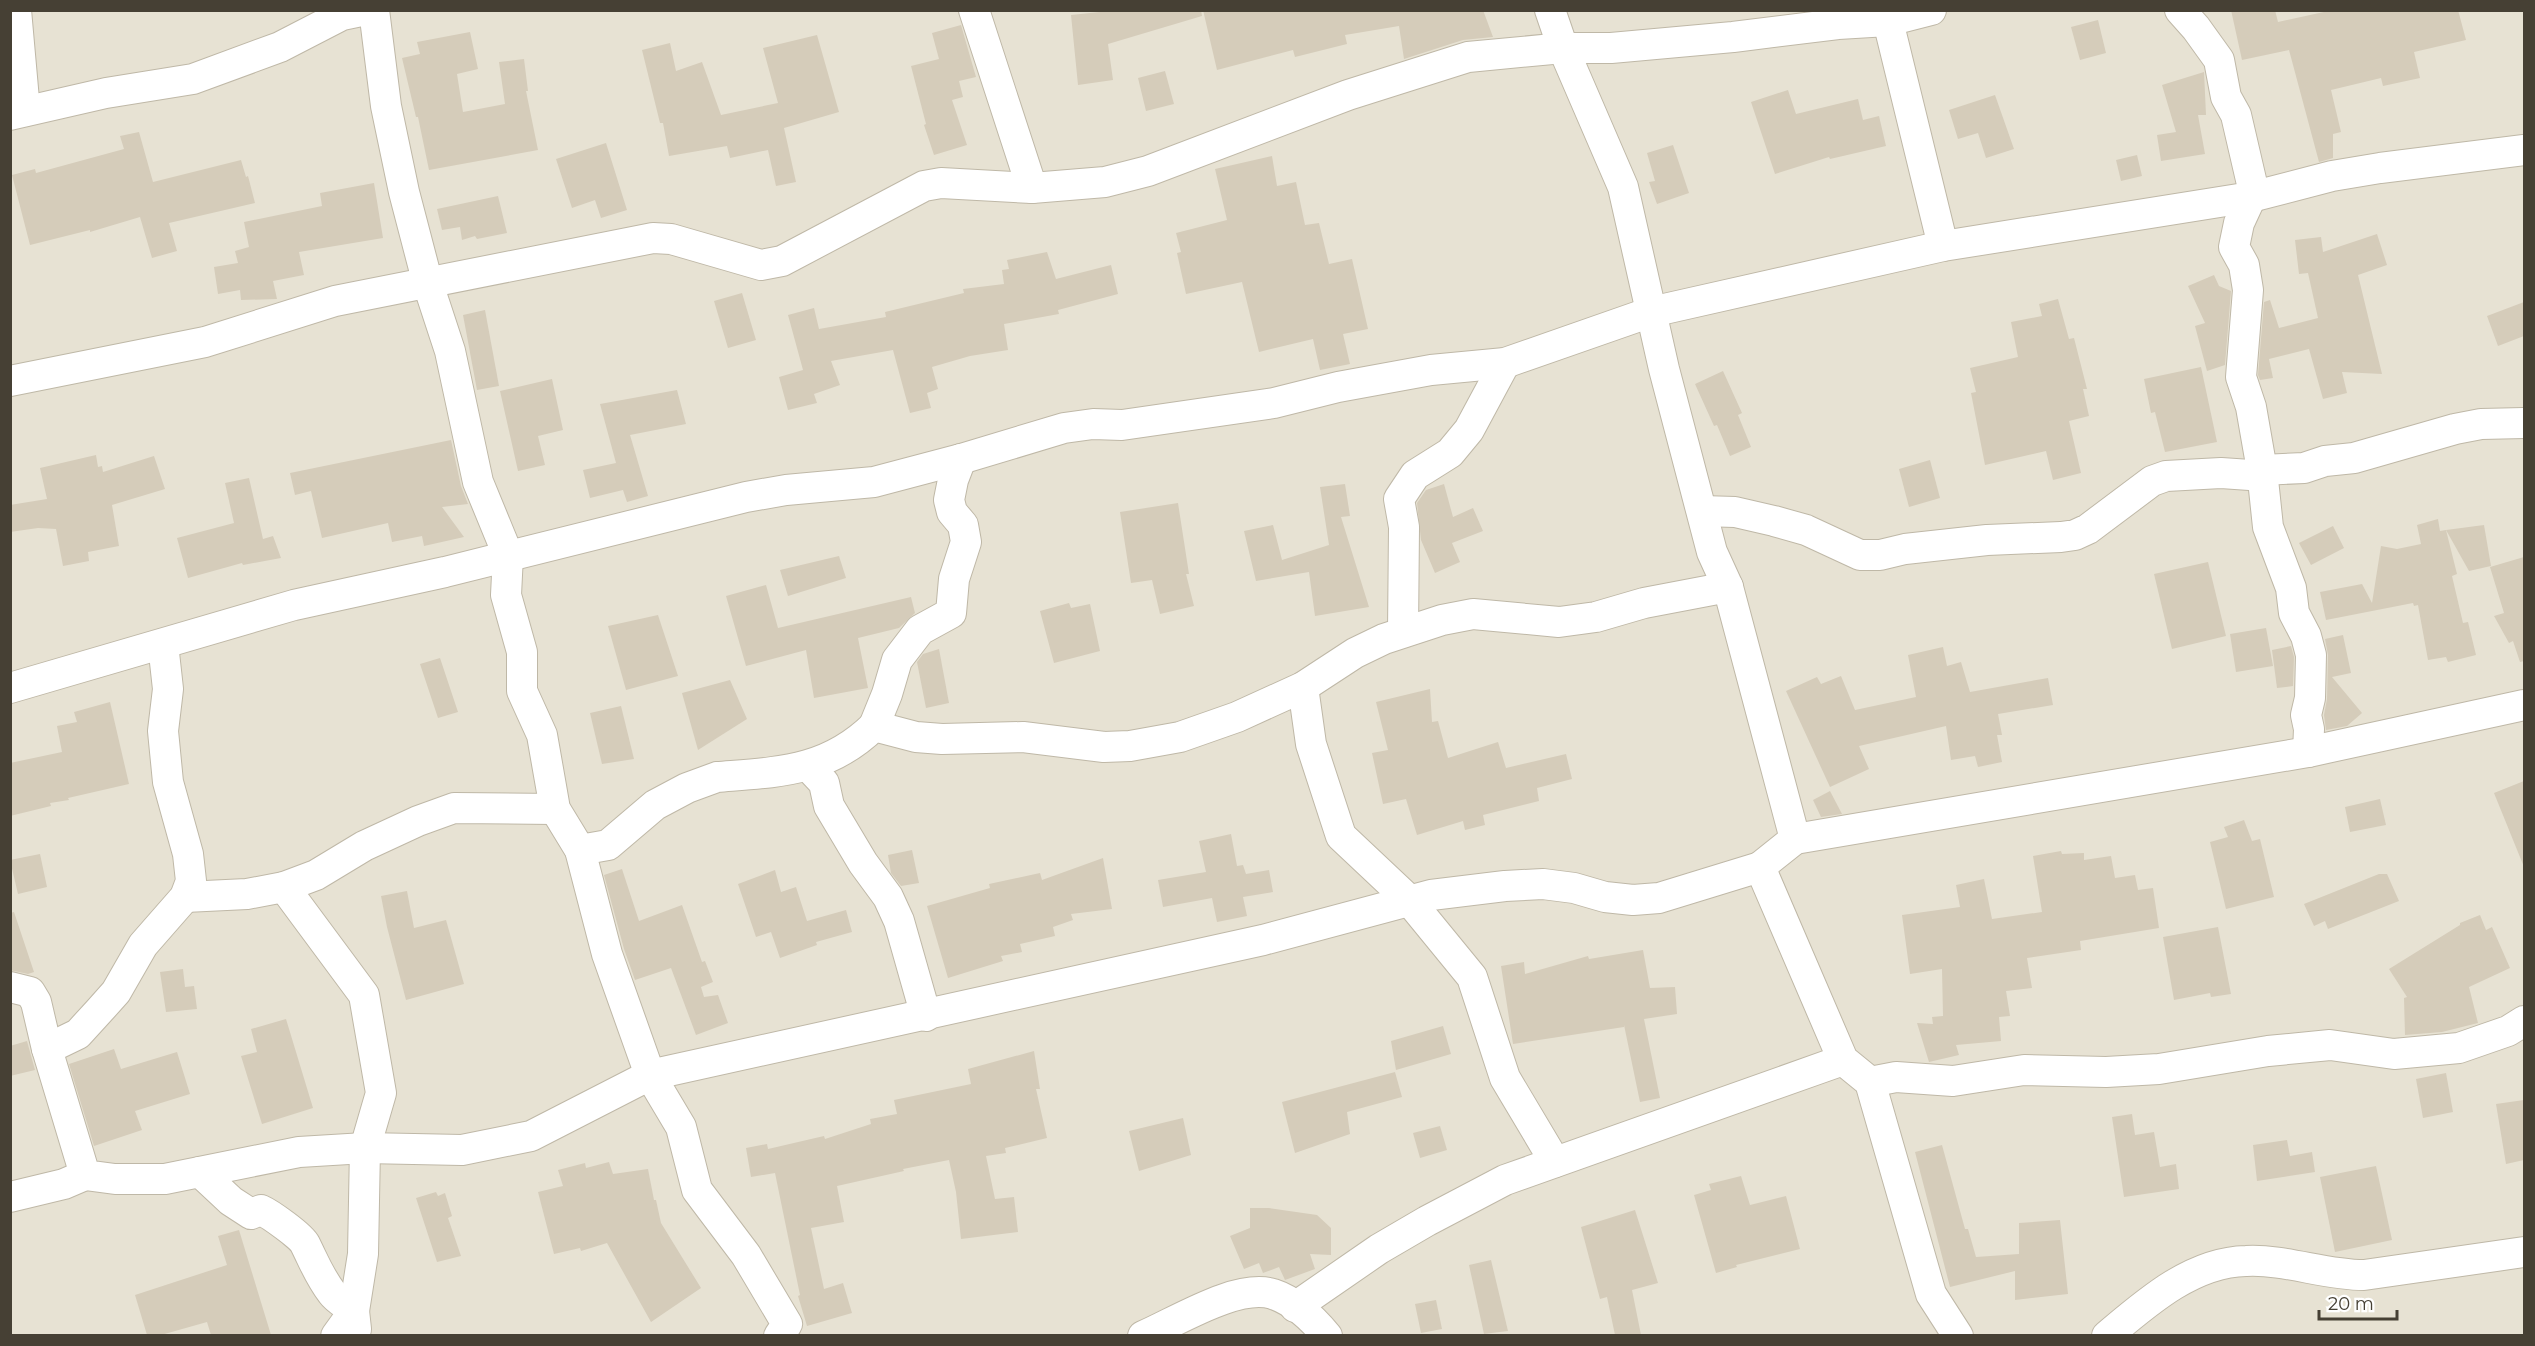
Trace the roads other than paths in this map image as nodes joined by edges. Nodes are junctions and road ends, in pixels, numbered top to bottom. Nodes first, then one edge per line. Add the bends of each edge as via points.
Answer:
1 (16, 10) edge
2 (366, 10) edge
3 (374, 10) edge
4 (974, 10) edge
5 (1550, 10) edge
6 (1931, 10) edge
7 (2180, 10) edge
8 (1888, 21) junction
9 (1563, 48) junction
10 (18, 113) edge
11 (2524, 150) edge
12 (1032, 188) junction
13 (2251, 197) junction
14 (1943, 246) junction
15 (428, 284) junction
16 (1651, 312) junction
17 (1505, 363) junction
18 (10, 381) edge
19 (2524, 423) edge
20 (961, 459) junction
21 (2262, 470) junction
22 (1702, 511) junction
23 (508, 555) junction
24 (1728, 587) junction
25 (1403, 632) junction
26 (163, 644) junction
27 (1303, 687) junction
28 (10, 688) edge
29 (2524, 705) edge
30 (874, 726) junction
31 (2308, 752) junction
32 (808, 767) junction
33 (555, 809) junction
34 (1795, 838) junction
35 (579, 850) junction
36 (1760, 867) junction
37 (284, 887) junction
38 (184, 897) junction
39 (1409, 900) junction
40 (10, 987) edge
41 (926, 1016) junction
42 (2524, 1021) edge
43 (47, 1049) junction
44 (1842, 1060) junction
45 (650, 1075) junction
46 (1870, 1082) junction
47 (365, 1148) junction
48 (1555, 1162) junction
49 (200, 1172) junction
50 (85, 1175) junction
51 (10, 1197) edge
52 (2524, 1252) edge
53 (1295, 1307) junction
54 (355, 1323) edge
55 (336, 1335) edge
56 (779, 1335) edge
57 (1143, 1335) edge
58 (1327, 1335) edge
59 (1958, 1335) edge
60 (2107, 1335) edge

1 - 10 street
2 - 10 street via 342,15 280,47 193,79
3 - 15 street via 386,106
4 - 12 street
5 - 9 street
6 - 8 street
7 - 13 street via 2219,60 2226,97 2236,115 2252,184
8 - 9 street via 1611,48
8 - 14 street
9 - 12 street via 1468,57 1348,95 1148,171 1105,182
9 - 16 street via 1623,188
11 - 13 street via 2341,174
12 - 15 street via 941,183 924,186 772,264 761,265 671,239 653,238
13 - 14 street
13 - 21 street via 2234,247 2244,265 2247,290 2241,377 2251,407
14 - 16 street
15 - 18 street via 335,301 205,342
15 - 23 street via 450,351 478,482
16 - 17 street
16 - 22 street
17 - 20 street via 1431,370 1274,403 1122,425 1064,428
17 - 25 street via 1468,430 1450,453 1415,475 1399,499 1404,527
19 - 21 street via 2481,424 2354,458
20 - 23 street via 873,482 746,497
20 - 30 street via 949,500 952,512 963,525 966,542 954,579 951,614 920,630 897,660
21 - 22 street via 2250,475 2183,474 2152,481 2075,535 1941,545 1880,555 1860,555 1806,530 1773,521 1736,512
21 - 31 street via 2268,527 2291,588 2294,613 2312,655 2306,715
22 - 24 street
23 - 26 street via 294,606
23 - 33 street via 506,596 522,652 522,691 542,735
24 - 25 street via 1644,603 1596,617 1559,622 1473,614
24 - 34 street
25 - 27 street via 1355,653
26 - 28 street
26 - 38 street via 168,689 163,731 168,782 188,854 191,881
27 - 30 street via 1180,737 1130,746 1104,747 1023,737 916,737
27 - 39 street via 1311,744 1341,836
29 - 31 street
30 - 32 street via 829,758
31 - 34 street
32 - 35 street via 703,781 655,805 608,845
32 - 41 street via 824,783 829,806 888,897 899,921
33 - 35 street
33 - 37 street via 454,808 409,825 316,875
34 - 36 street
35 - 45 street via 608,954
36 - 39 street via 1659,898 1605,897 1543,884
36 - 44 street
37 - 38 street via 247,894
37 - 47 street via 364,995 381,1093
38 - 43 street via 142,945 116,992 99,1011 78,1034
39 - 41 street via 1263,940
39 - 48 street via 1472,977 1505,1078
40 - 43 street via 30,992 36,1002
41 - 45 street
42 - 46 street via 2508,1031 2459,1048 2394,1054 2330,1045 2158,1069 2024,1071 1953,1081 1896,1077
43 - 50 street
44 - 46 street
44 - 48 street
45 - 47 street via 531,1136 462,1150
45 - 56 street via 681,1127 697,1190 746,1256 787,1323
46 - 59 street via 1931,1294
47 - 49 street via 299,1152
47 - 54 street via 363,1254
48 - 53 street via 1504,1180 1427,1221
49 - 50 street via 135,1180
49 - 54 street via 231,1201 251,1214 261,1210 277,1218 305,1242 316,1272
50 - 51 street
52 - 60 street via 2364,1275 2338,1275 2247,1260 2219,1263 2146,1304
53 - 57 street via 1272,1294 1248,1293 1223,1299
53 - 58 street
54 - 55 street

